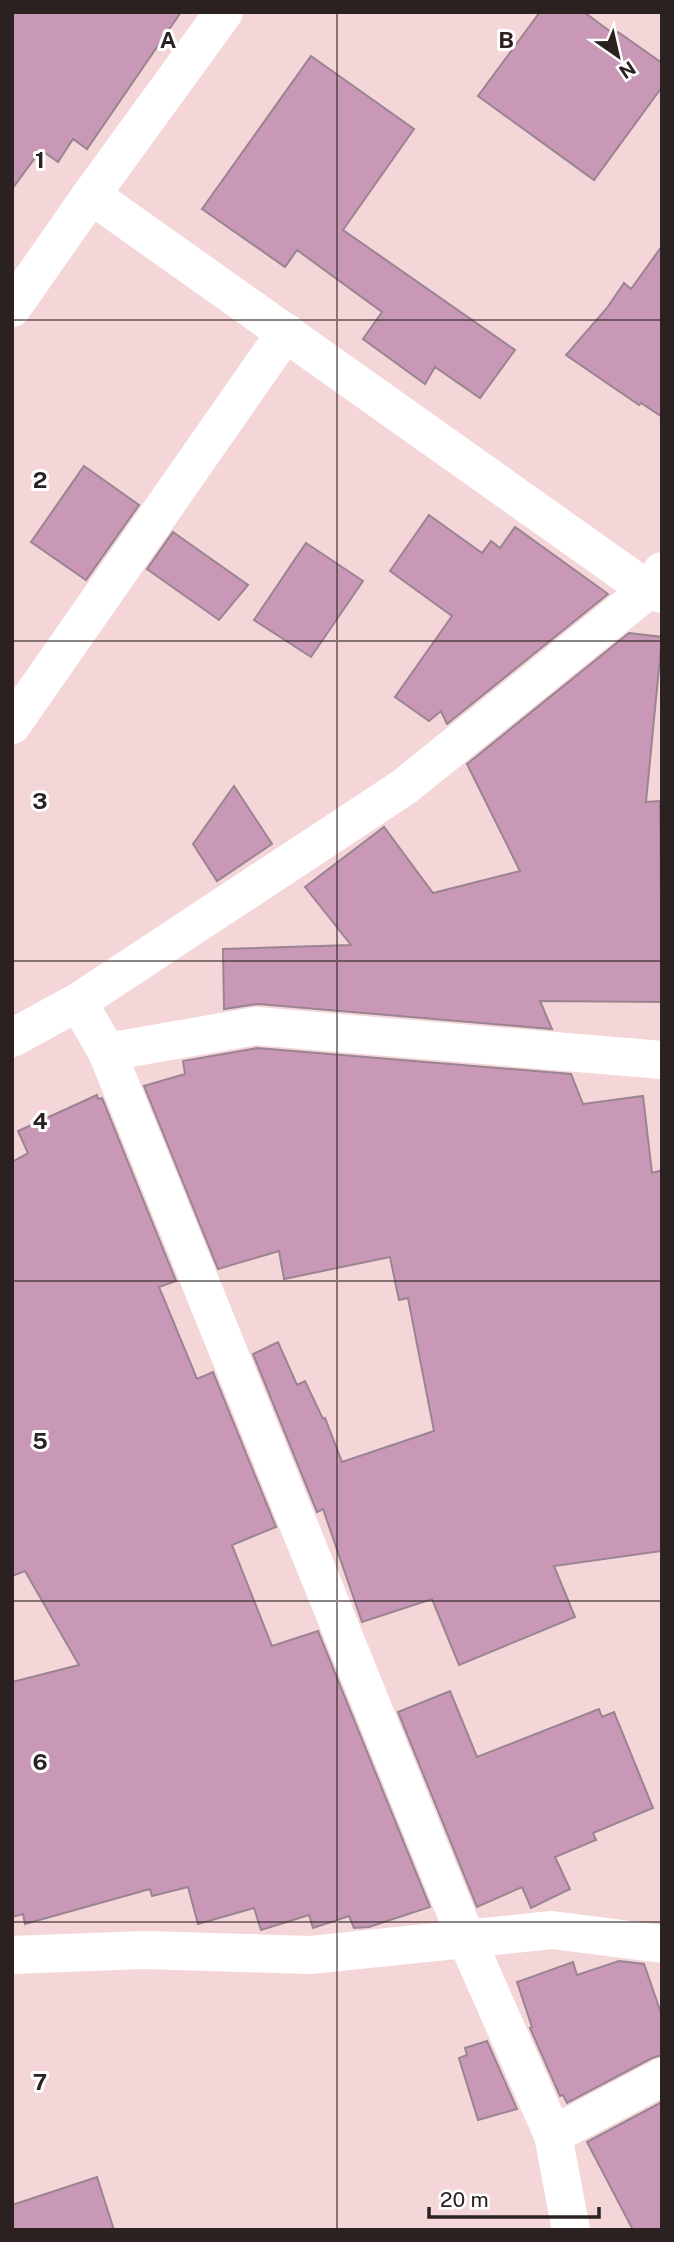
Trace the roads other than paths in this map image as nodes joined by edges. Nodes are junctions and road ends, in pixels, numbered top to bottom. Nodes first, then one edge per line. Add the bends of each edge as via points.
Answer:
1 (224, 12) edge
2 (92, 195) junction
3 (12, 308) edge
4 (286, 332) junction
5 (657, 585) edge
6 (12, 724) edge
7 (78, 1002) junction
8 (12, 1038) edge
9 (107, 1052) junction
10 (662, 1060) edge
11 (466, 1938) junction
12 (662, 1944) edge
13 (12, 1955) edge
14 (662, 2077) edge
15 (554, 2135) junction
16 (571, 2230) edge

1 - 2 street
2 - 3 street
2 - 4 street
4 - 5 street
4 - 6 street
5 - 7 street via 404,787
7 - 8 street
7 - 9 street
9 - 10 street via 256,1026
9 - 11 street
11 - 12 street via 552,1930
11 - 13 street via 310,1955 144,1950
11 - 15 street
14 - 15 street
15 - 16 street

